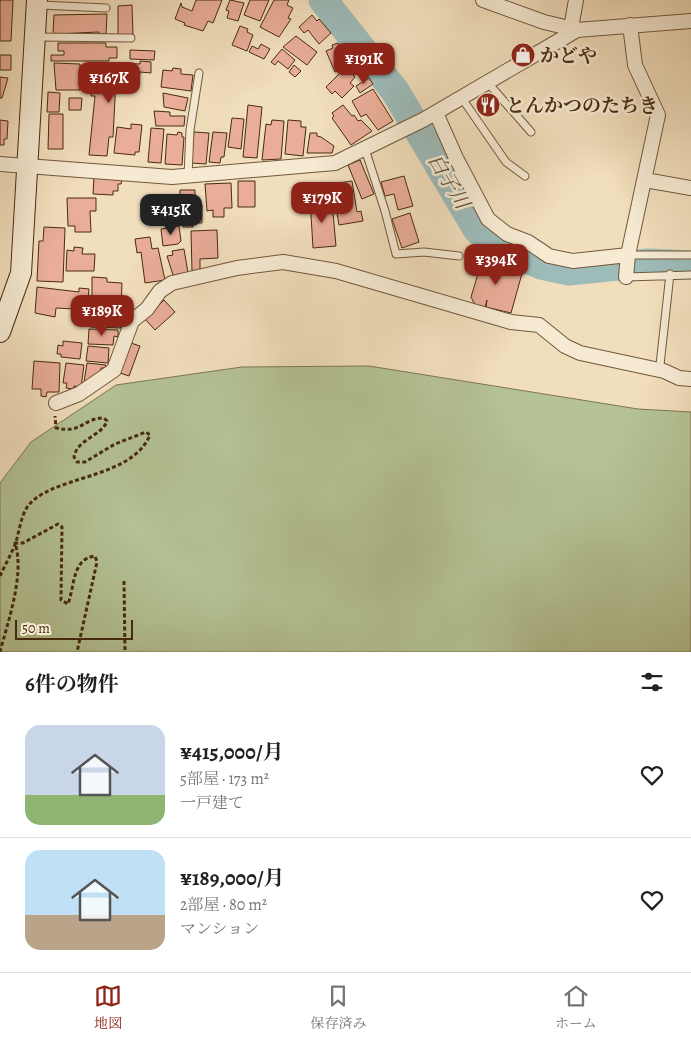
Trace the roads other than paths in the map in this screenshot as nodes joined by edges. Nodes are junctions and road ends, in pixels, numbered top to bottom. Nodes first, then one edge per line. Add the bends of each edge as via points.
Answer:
1 (483, 0) edge
2 (576, 0) edge
3 (37, 2) edge
4 (106, 8) dead end
5 (691, 21) edge
6 (630, 25) junction
7 (574, 29) junction
8 (35, 37) junction
9 (131, 38) dead end
10 (200, 73) dead end
11 (488, 83) junction
12 (461, 97) junction
13 (430, 116) junction
14 (531, 132) dead end
15 (365, 149) junction
16 (0, 164) edge
17 (26, 166) junction
18 (188, 176) junction
19 (525, 176) dead end
20 (645, 180) junction
21 (691, 188) edge
22 (628, 255) junction
23 (691, 255) edge
24 (459, 256) dead end
25 (670, 274) junction
26 (691, 275) edge
27 (626, 277) joint
28 (0, 332) edge
29 (660, 366) dead end
30 (691, 379) edge
31 (56, 403) road end

1 - 7 street
2 - 7 street
3 - 4 lane
3 - 8 street
5 - 6 street
6 - 7 street
6 - 20 street via 635,65 658,116
7 - 11 street
8 - 9 lane
8 - 17 street
10 - 18 lane via 190,130
11 - 12 street
11 - 14 lane
12 - 13 street
12 - 19 lane via 506,162
13 - 15 street
13 - 22 street via 488,219 507,234 528,242 549,256 573,261
15 - 18 street via 335,163
15 - 24 lane via 396,254 424,252
16 - 17 street
17 - 18 street
17 - 28 street via 22,273
20 - 21 street
20 - 22 street
22 - 23 lane
22 - 27 street
25 - 26 lane
25 - 27 lane
25 - 29 lane
30 - 31 street via 580,353 539,325 511,322 336,271 283,262 237,268 172,283 132,321 114,370 92,386

